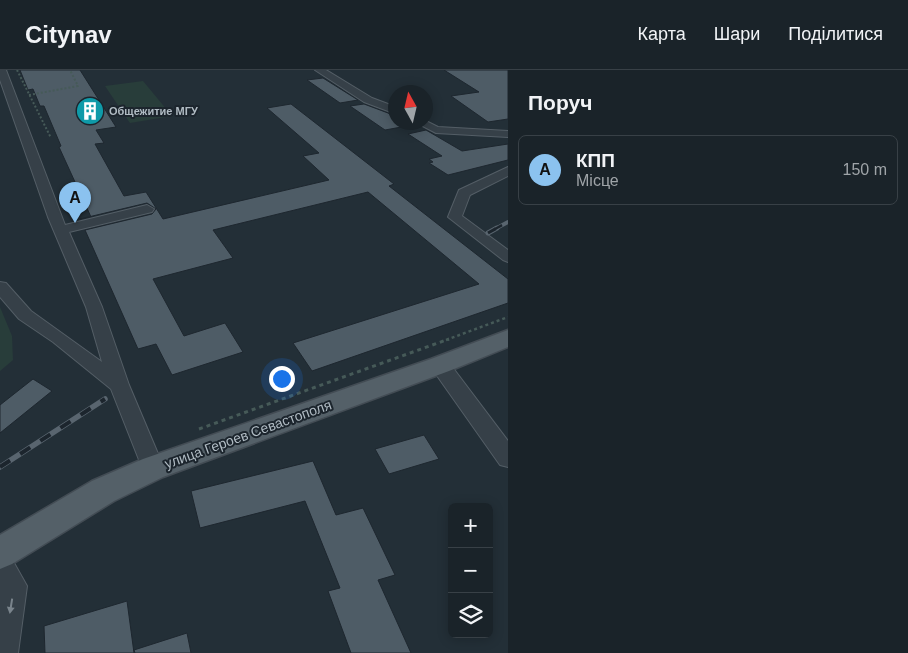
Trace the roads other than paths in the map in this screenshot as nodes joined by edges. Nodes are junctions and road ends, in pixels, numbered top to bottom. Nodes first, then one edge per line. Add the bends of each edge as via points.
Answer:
1 (0, 70) edge
2 (320, 70) edge
3 (388, 108) edge
4 (433, 128) edge
5 (508, 134) edge
6 (508, 171) edge
7 (147, 209) dead end
8 (61, 230) junction
9 (508, 257) edge
10 (0, 287) edge
11 (508, 338) edge
12 (440, 365) junction
13 (119, 385) junction
14 (508, 458) edge
15 (153, 468) junction
16 (0, 554) edge
17 (0, 562) edge
18 (4, 653) edge

1 - 8 street
2 - 3 street via 368,100
4 - 5 street
6 - 9 street via 464,193 455,216
7 - 8 street
8 - 13 street via 94,307
10 - 13 street via 25,314
11 - 12 main road, улица Героев Севастополя
12 - 14 street
12 - 15 main road, улица Героев Севастополя
13 - 15 street
15 - 16 main road, улица Героев Севастополя via 103,491
17 -> 18 street via 14,586

